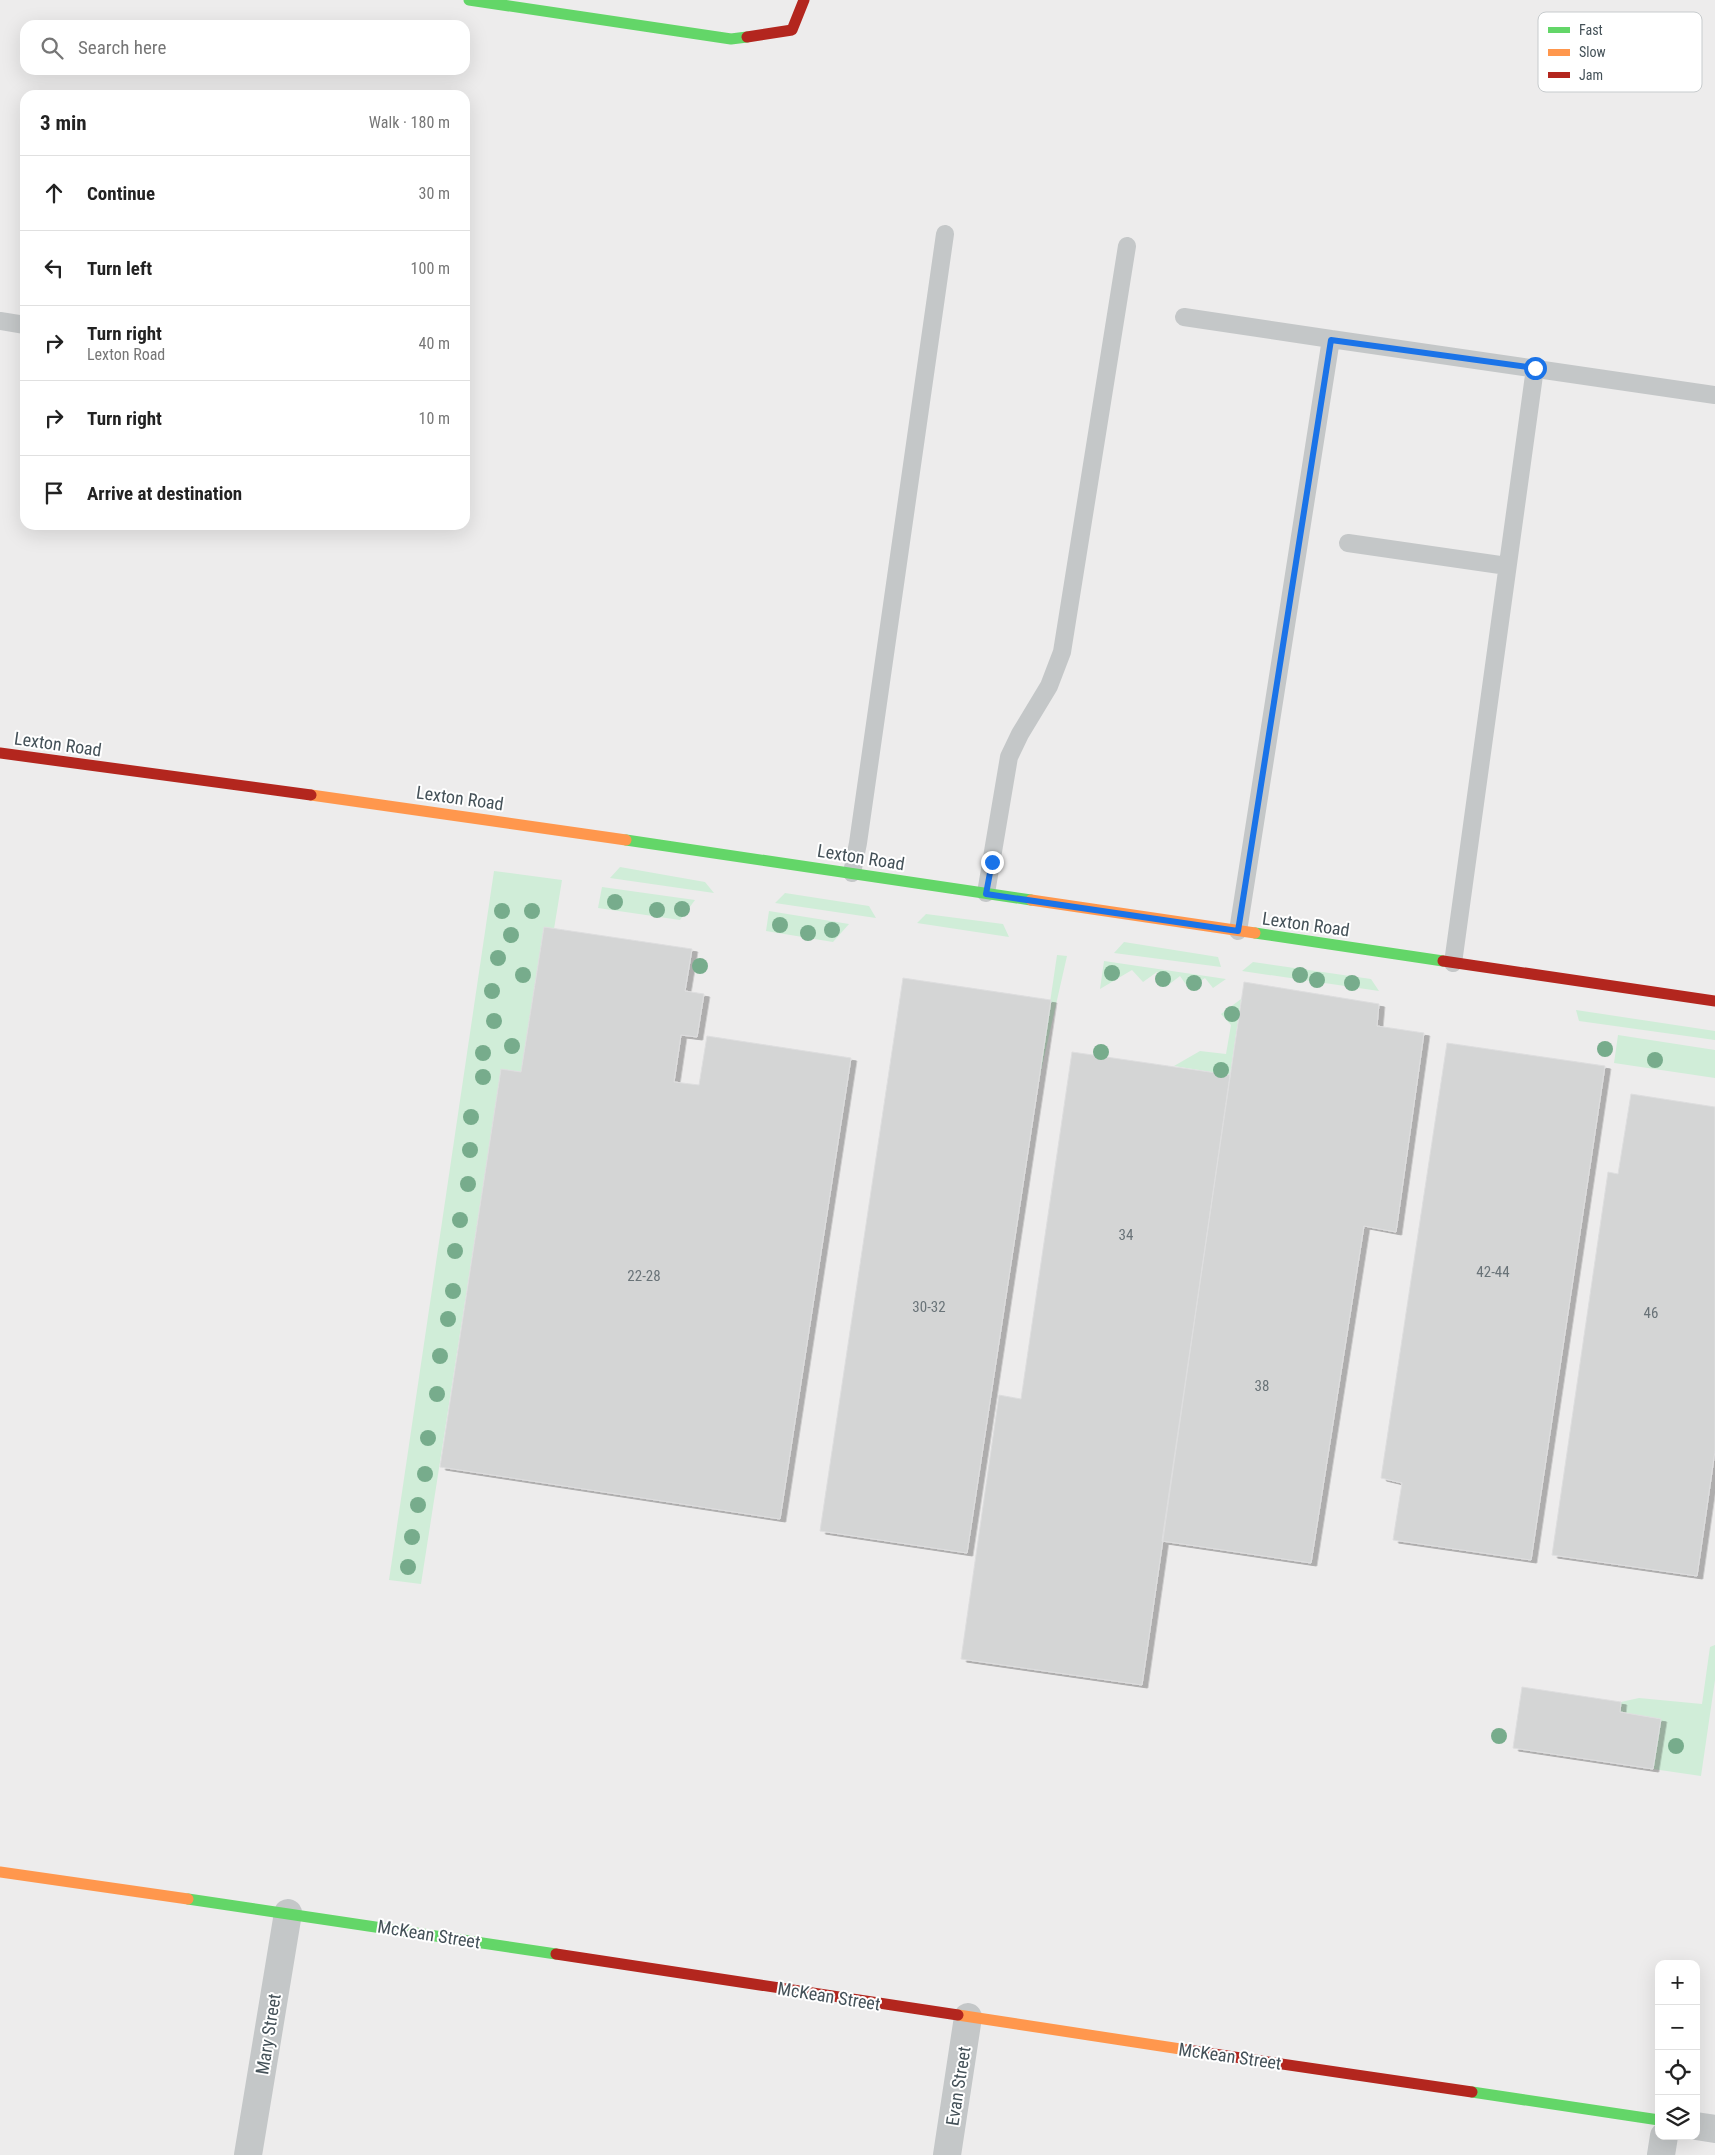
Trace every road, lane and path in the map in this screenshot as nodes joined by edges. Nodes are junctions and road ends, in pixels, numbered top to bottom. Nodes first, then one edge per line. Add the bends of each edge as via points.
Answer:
1 (469, 0) edge
2 (804, 0) edge
3 (945, 234) dead end
4 (1127, 246) dead end
5 (1184, 317) dead end
6 (0, 321) edge
7 (20, 324) edge
8 (1331, 340) junction
9 (1535, 368) junction
10 (1715, 395) edge
11 (1348, 543) dead end
12 (1507, 566) junction
13 (0, 753) edge
14 (852, 874) junction
15 (986, 894) junction
16 (1238, 931) junction
17 (1453, 963) junction
18 (1715, 1001) edge
19 (0, 1872) edge
20 (288, 1913) junction
21 (968, 2017) junction
22 (1655, 2119) edge
23 (1700, 2127) edge
24 (1715, 2129) edge
25 (1663, 2140) edge
26 (248, 2155) edge
27 (947, 2155) edge
28 (1661, 2155) edge

1 - 2 street via 731,39 792,30
3 - 14 lane
4 - 15 lane via 1062,652 1049,686 1009,757
5 - 8 lane
6 - 7 lane
8 - 9 lane
8 - 16 lane
9 - 10 lane
9 - 12 lane
11 - 12 lane
12 - 17 lane
13 - 14 street, Lexton Road via 520,824
14 - 15 street, Lexton Road
15 - 16 street, Lexton Road
16 - 17 street, Lexton Road
17 - 18 street, Lexton Road
19 - 20 street, McKean Street
20 - 21 street, McKean Street
20 - 26 street, Mary Street
21 - 22 street, McKean Street
21 - 27 street, Evan Street
23 - 24 street
25 - 28 street

